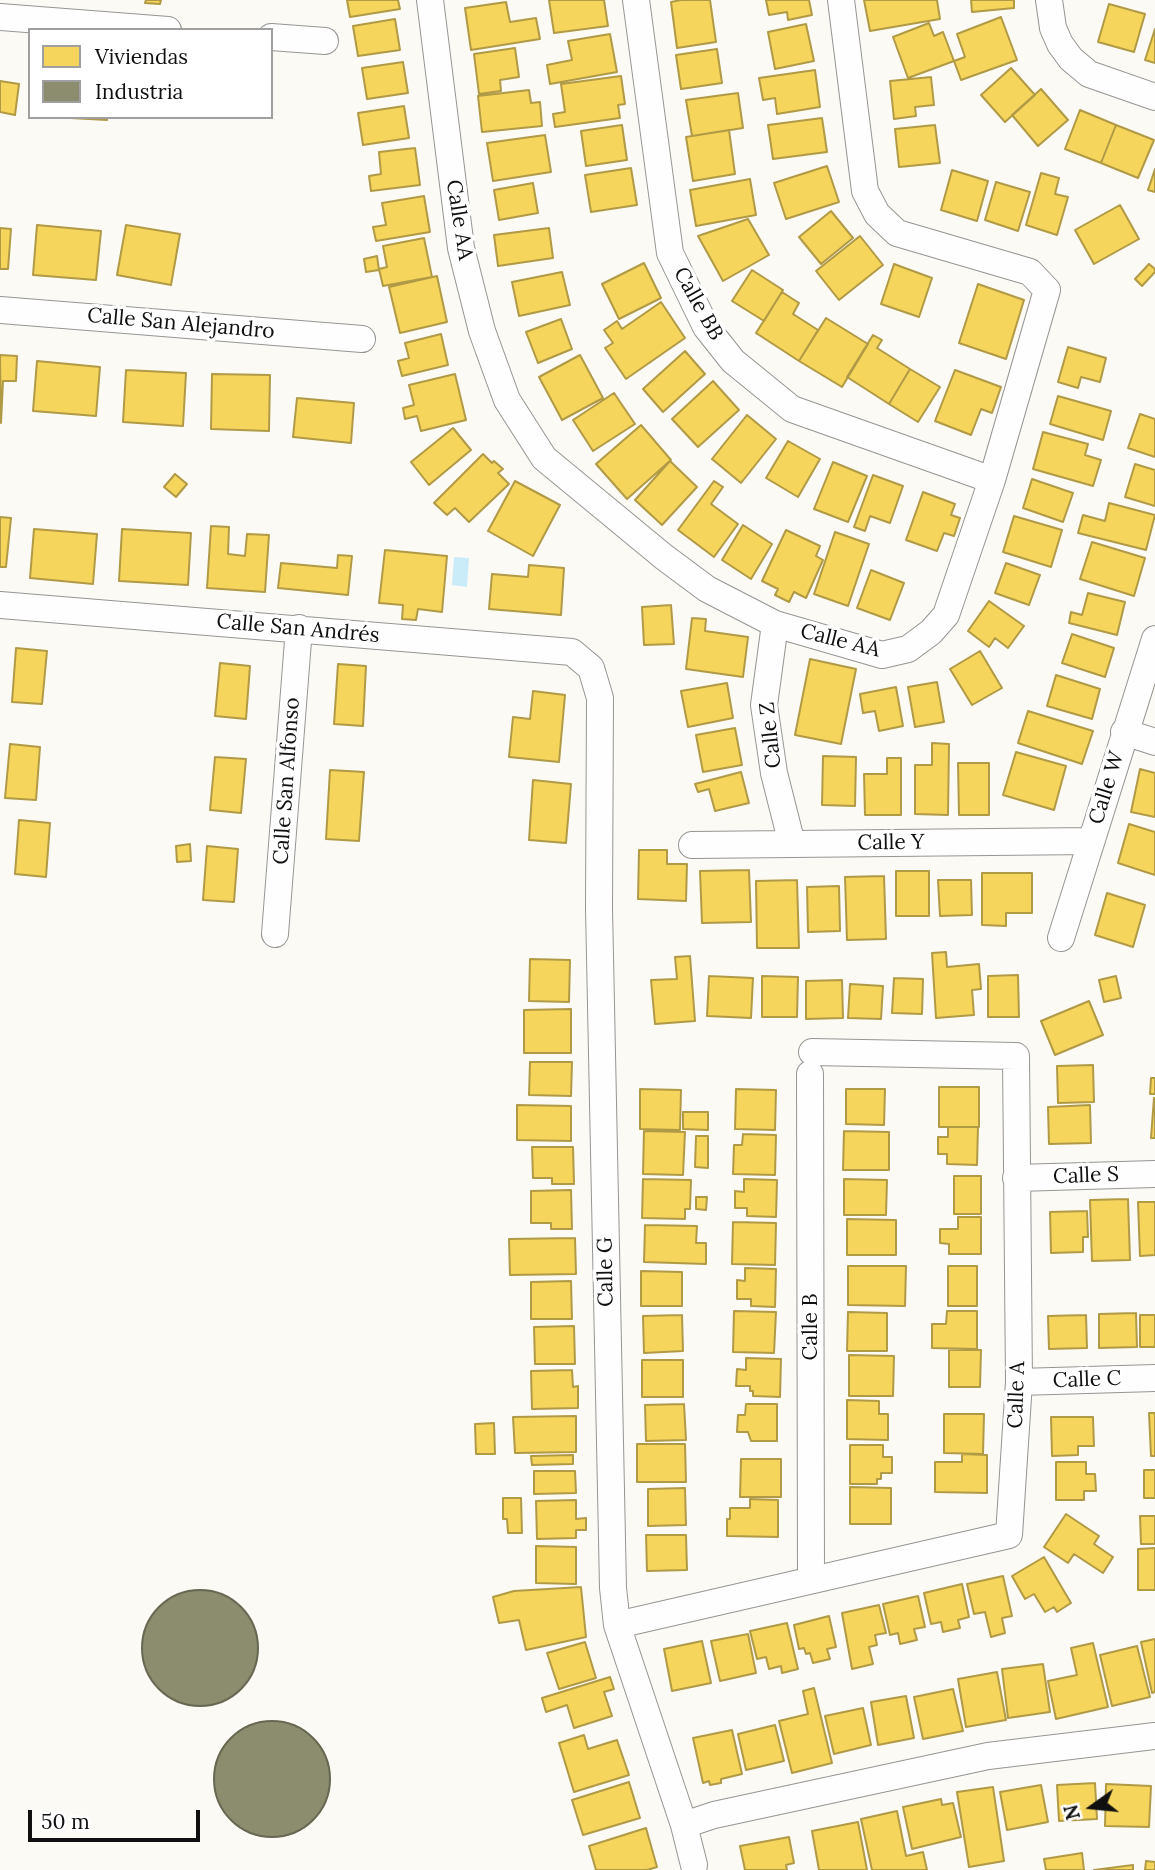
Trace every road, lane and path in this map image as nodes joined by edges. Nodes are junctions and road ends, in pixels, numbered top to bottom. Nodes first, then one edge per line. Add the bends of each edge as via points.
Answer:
1 (430, 0) edge
2 (636, 0) edge
3 (841, 0) edge
4 (1049, 0) edge
5 (0, 17) edge
6 (142, 28) edge
7 (273, 37) edge
8 (325, 41) dead end
9 (1155, 97) edge
10 (0, 310) edge
11 (362, 339) dead end
12 (992, 480) junction
13 (0, 605) edge
14 (775, 624) junction
15 (299, 628) junction
16 (1155, 639) edge
17 (591, 668) joint
18 (1124, 732) junction
19 (1155, 742) edge
20 (1091, 841) junction
21 (792, 844) junction
22 (692, 845) dead end
23 (275, 934) dead end
24 (1061, 938) dead end
25 (811, 1063) joint
26 (1155, 1174) edge
27 (1016, 1178) junction
28 (1155, 1378) edge
29 (1019, 1382) junction
30 (811, 1580) junction
31 (617, 1625) junction
32 (1155, 1736) edge
33 (684, 1825) junction
34 (694, 1865) dead end

1 - 14 street, Calle AA via 461,248 482,331 507,400 544,457 654,549 707,589
2 - 12 street, Calle BB via 670,253 706,327 733,361 792,409
3 - 12 street, Calle AA via 864,191 877,214 897,233 1030,272 1047,290
4 - 9 street via 1054,29 1071,59 1089,74
5 - 6 street
7 - 8 street
10 - 11 street, Calle San Alejandro
12 - 14 street, Calle AA via 946,615 908,649 881,655
13 - 15 street, Calle San Andrés
14 - 21 street, Calle Z via 764,705 774,773
15 - 17 street, Calle San Andrés via 572,652
15 - 23 street, Calle San Alfonso
16 - 18 street, Calle W
17 - 31 street, Calle G via 600,698 600,922 612,1574
18 - 19 street
18 - 20 street, Calle W
20 - 21 street, Calle Y
20 - 24 street, Calle W
21 - 22 street, Calle Y
25 - 27 street, Calle A via 1016,1056
25 - 30 street, Calle B
26 - 27 street, Calle S
27 - 29 street, Calle A
28 - 29 street, Calle C
29 - 30 street, Calle A via 1009,1535
30 - 31 street, Calle A
31 - 33 street, Calle G
32 - 33 street via 988,1756
33 - 34 street, Calle G

